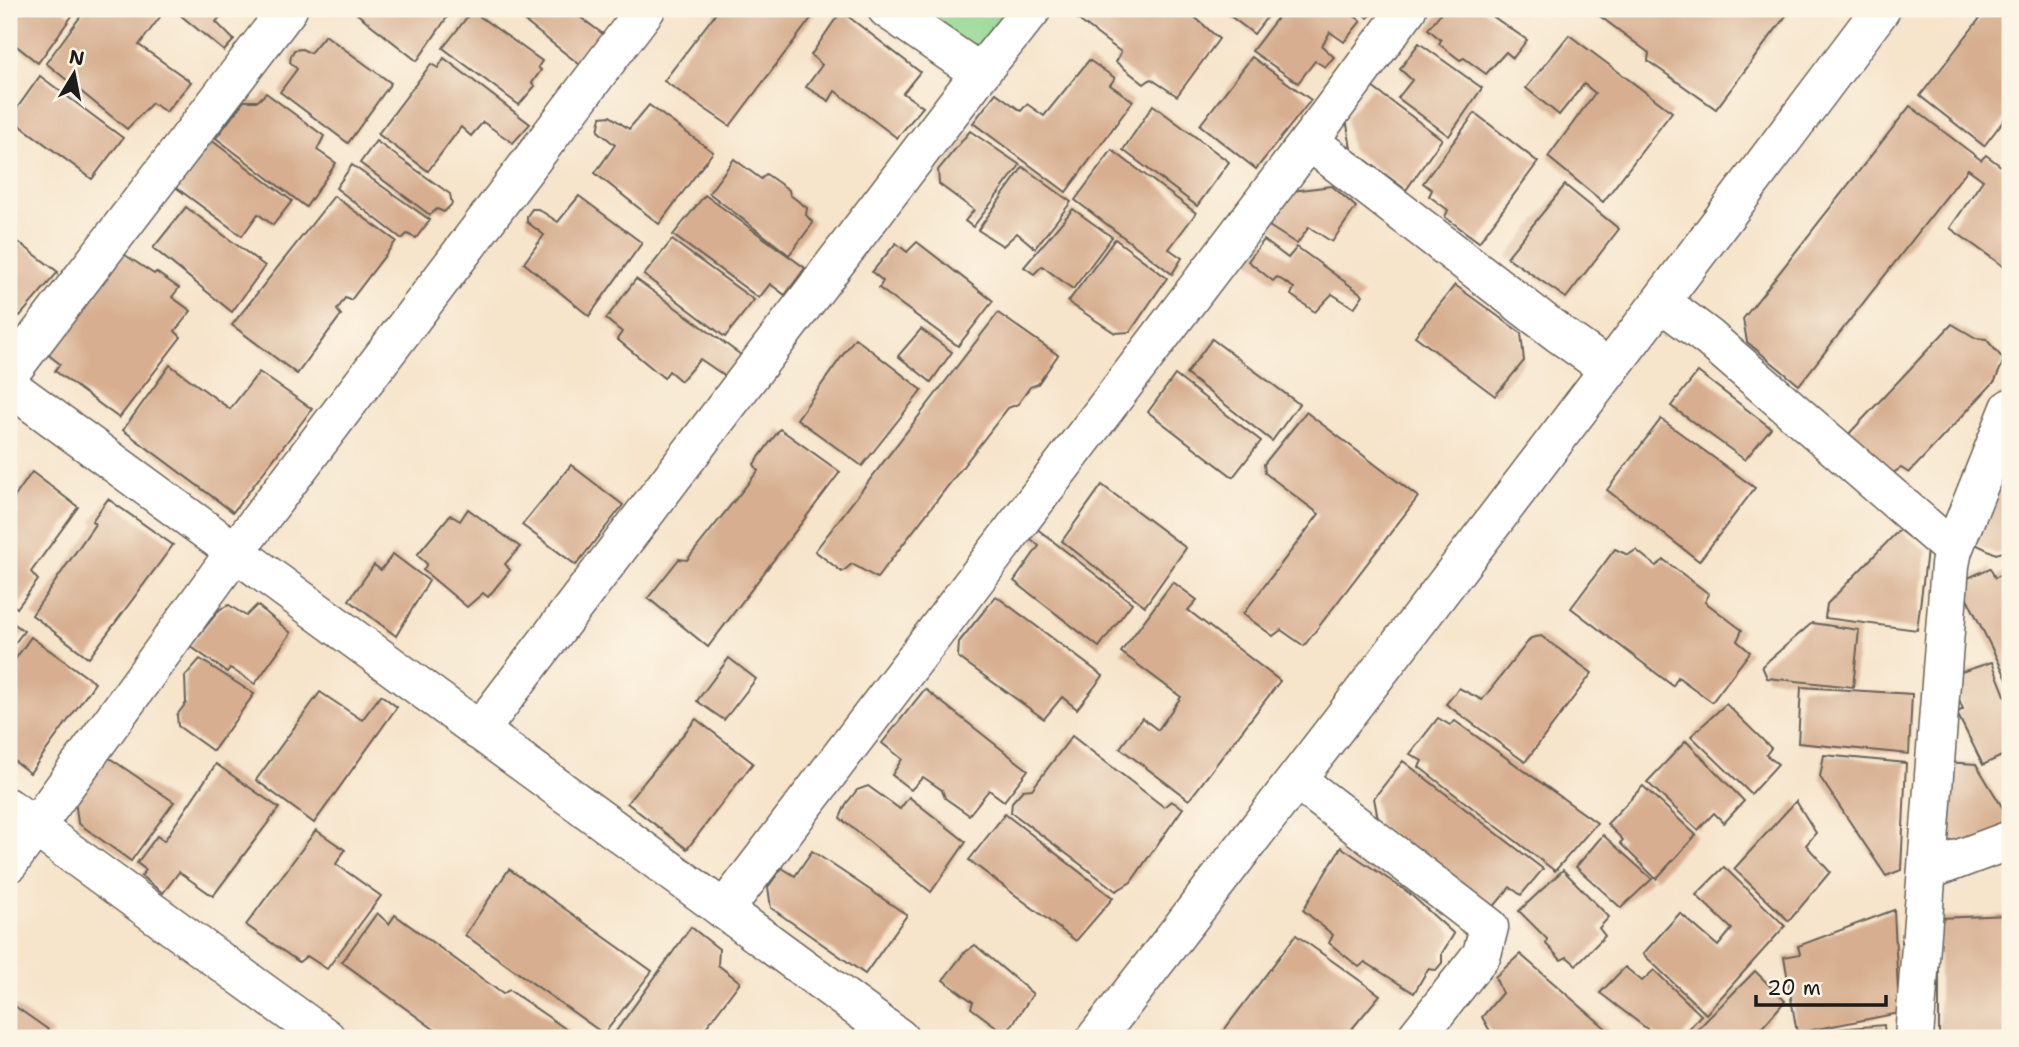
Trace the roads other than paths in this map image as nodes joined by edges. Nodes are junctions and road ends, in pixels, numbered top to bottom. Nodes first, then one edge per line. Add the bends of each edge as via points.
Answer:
1 (288, 9) edge
2 (646, 9) edge
3 (887, 9) edge
4 (1032, 9) edge
5 (1407, 9) edge
6 (1881, 9) edge
7 (980, 74) junction
8 (1309, 141) junction
9 (1661, 302) junction
10 (1609, 369) junction
11 (9, 374) edge
12 (9, 386) edge
13 (2010, 408) edge
14 (1953, 550) junction
15 (235, 552) junction
16 (479, 731) junction
17 (1297, 780) junction
18 (22, 817) edge
19 (2010, 840) edge
20 (9, 863) edge
21 (1927, 870) junction
22 (724, 910) junction
23 (326, 1038) edge
24 (899, 1038) edge
25 (1096, 1038) edge
26 (1416, 1038) edge
27 (1914, 1038) edge

1 - 11 street
2 - 15 street
3 - 7 street
4 - 7 street
5 - 8 street
6 - 9 street
7 - 16 street
8 - 10 street
8 - 22 street
9 - 10 street
9 - 14 street via 1709,338
10 - 17 street
12 - 15 street
13 - 14 street
14 - 21 street
15 - 16 street
15 - 18 street
16 - 22 street
17 - 25 street
17 - 26 street via 1489,928 1482,954
18 - 20 street
18 - 23 street
19 - 21 street
21 - 27 street
22 - 24 street

